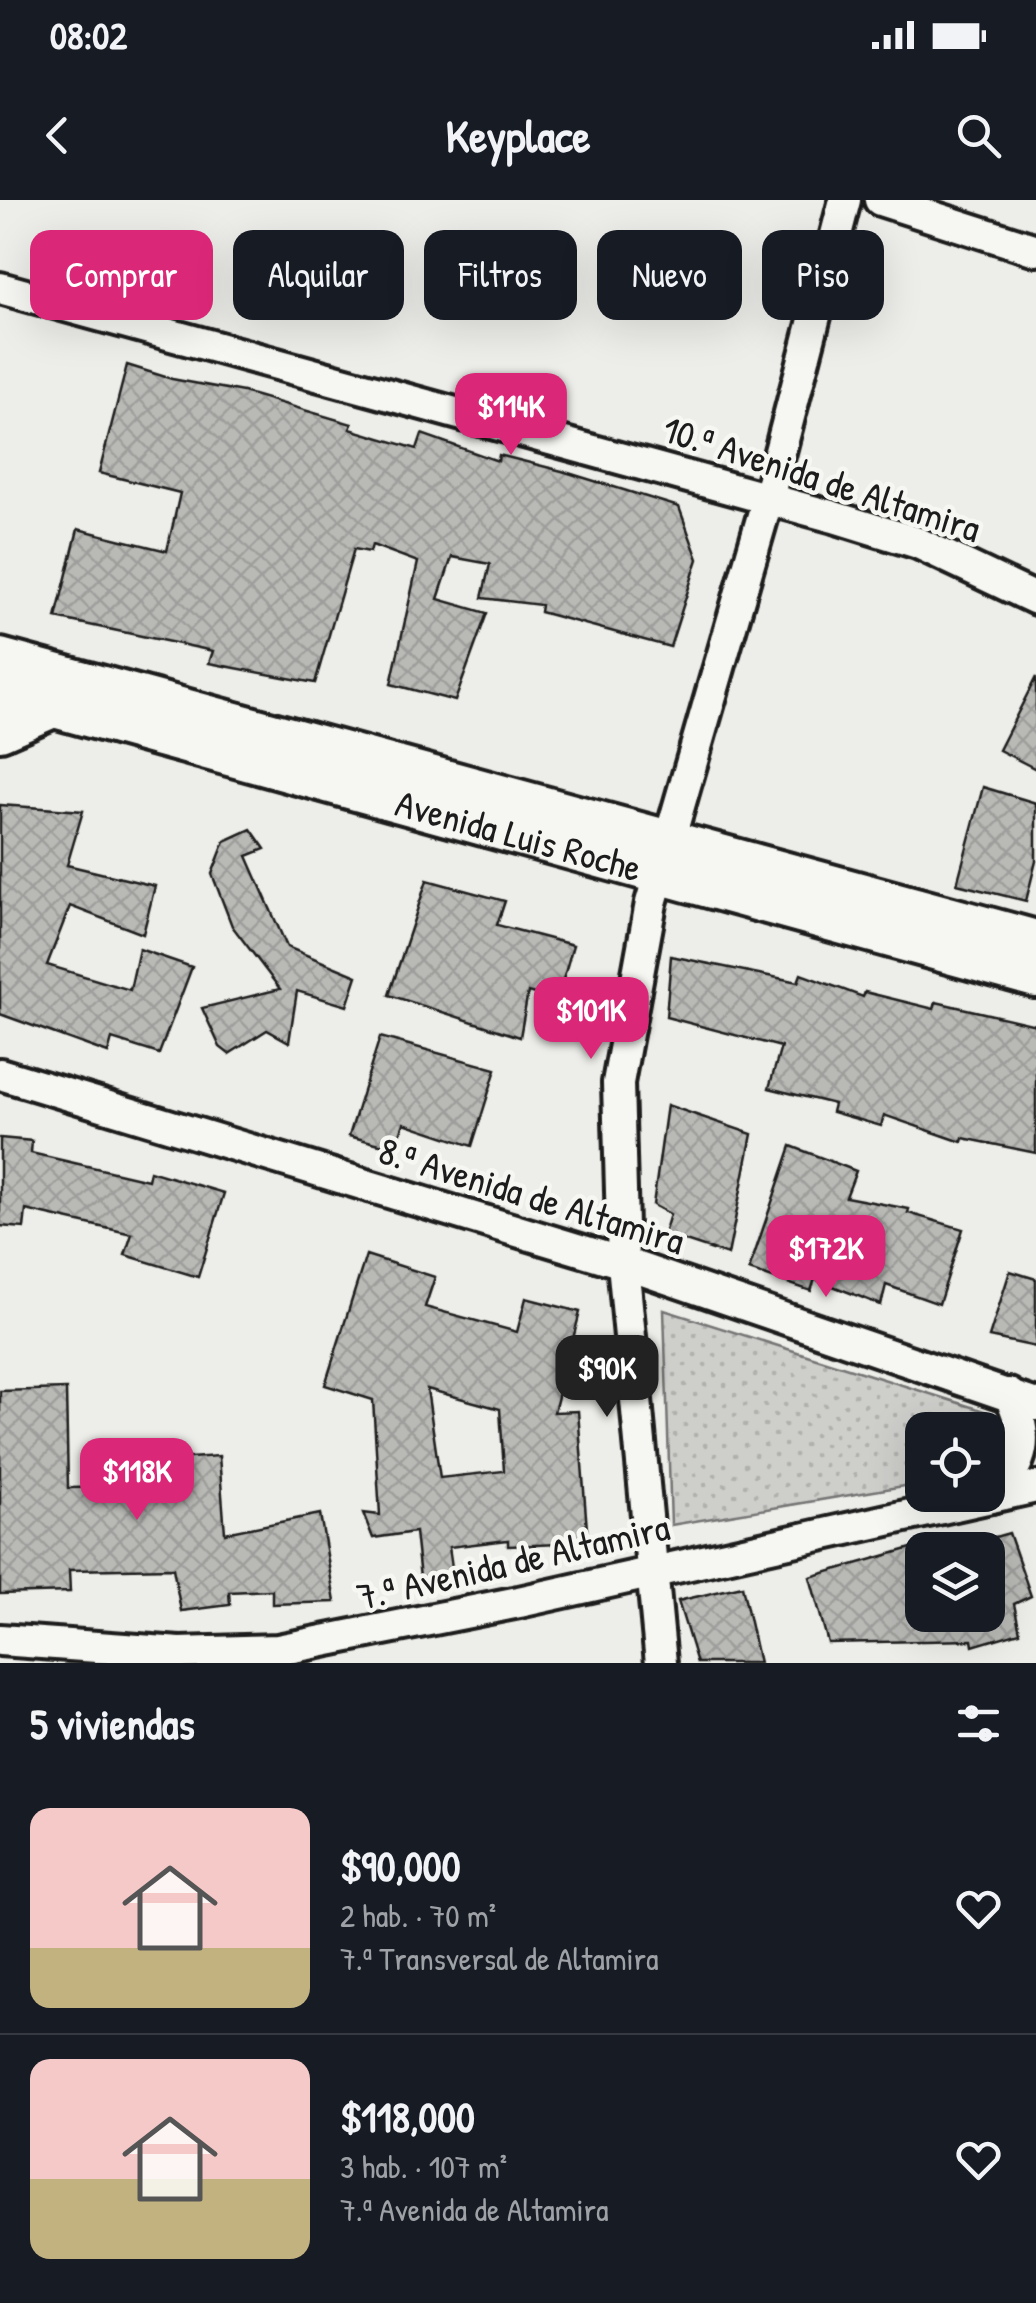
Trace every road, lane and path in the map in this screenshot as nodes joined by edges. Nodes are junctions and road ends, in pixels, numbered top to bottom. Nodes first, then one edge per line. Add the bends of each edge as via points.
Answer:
1 (845, 200) edge
2 (880, 200) edge
3 (1036, 250) edge
4 (0, 288) edge
5 (768, 498) junction
6 (1036, 599) edge
7 (0, 659) edge
8 (0, 692) edge
9 (53, 707) junction
10 (0, 730) edge
11 (666, 856) junction
12 (1036, 941) edge
13 (1036, 977) edge
14 (0, 1074) edge
15 (623, 1262) junction
16 (1023, 1400) edge
17 (1005, 1480) edge
18 (1036, 1487) edge
19 (1005, 1494) edge
20 (922, 1512) edge
21 (652, 1571) junction
22 (0, 1640) edge
23 (661, 1663) edge

1 - 5 street
2 - 3 street
4 - 5 street, 10.ª Avenida de Altamira
5 - 6 street, 10.ª Avenida de Altamira via 918,543
5 - 11 street
7 - 11 main road, Avenida Luis Roche
8 - 9 main road, Avenida Luis Roche
9 - 10 main road
9 - 11 main road, Avenida Luis Roche
11 - 12 main road, Avenida Luis Roche
11 - 13 main road, Avenida Luis Roche
11 - 15 street via 618,1084
14 - 15 street, 8.ª Avenida de Altamira
15 - 16 street, 8.ª Avenida de Altamira
15 - 21 street
16 - 17 street via 1022,1441
18 - 19 street, 7.ª Avenida de Altamira
20 - 21 street, 7.ª Avenida de Altamira
21 - 22 street, 7.ª Avenida de Altamira via 278,1650 180,1653
21 - 23 street

